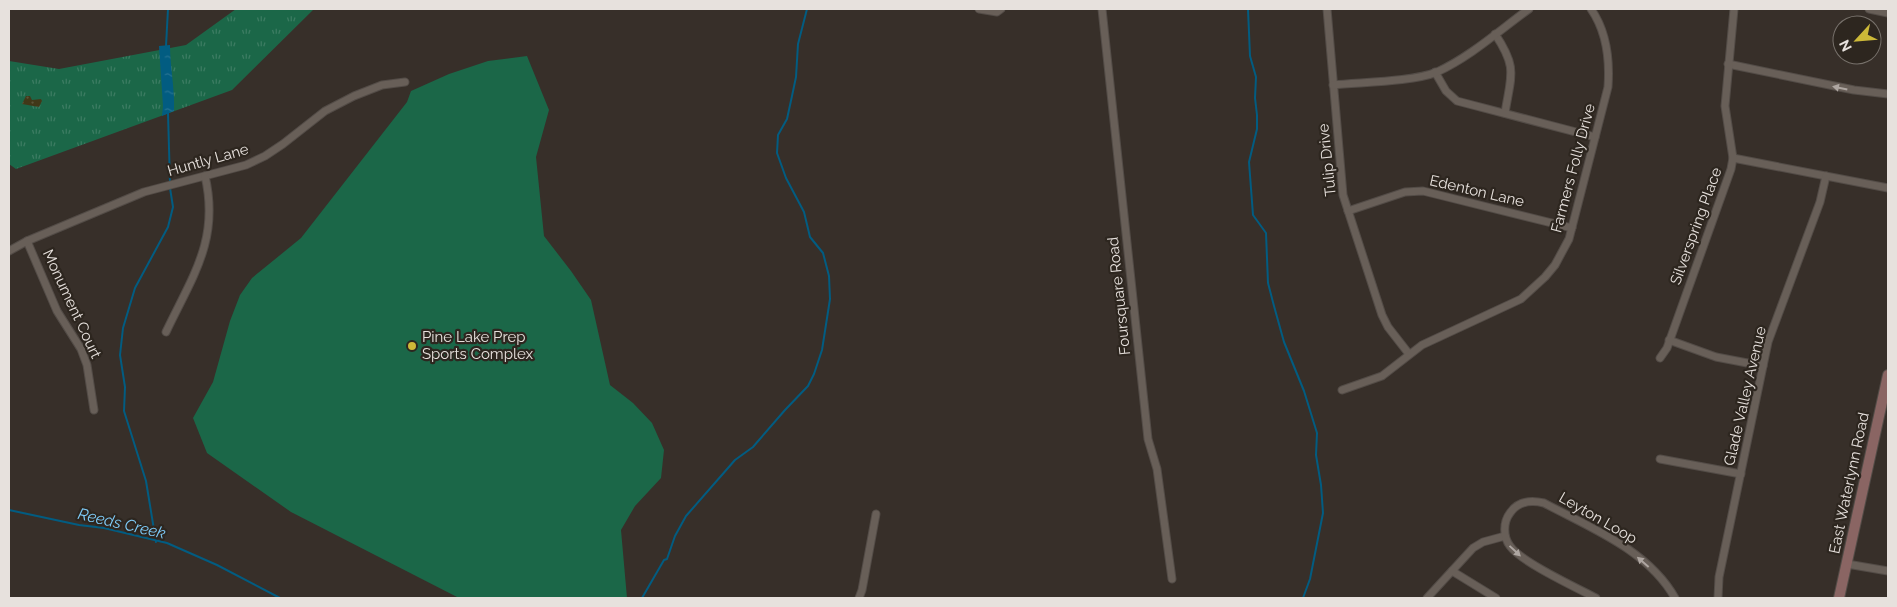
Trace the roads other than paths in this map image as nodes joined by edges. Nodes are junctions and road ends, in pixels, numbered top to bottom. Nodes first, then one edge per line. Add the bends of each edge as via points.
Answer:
1 (979, 9) edge
2 (1001, 9) edge
3 (1102, 9) edge
4 (1327, 9) edge
5 (1529, 9) edge
6 (1591, 9) edge
7 (1734, 9) edge
8 (1869, 9) edge
9 (1888, 13) edge
10 (1494, 34) junction
11 (1728, 64) junction
12 (1435, 72) junction
13 (405, 82) dead end
14 (1334, 85) junction
15 (1888, 94) edge
16 (1505, 113) junction
17 (1595, 137) junction
18 (1733, 158) junction
19 (206, 176) junction
20 (1826, 176) junction
21 (1888, 188) edge
22 (1348, 211) junction
23 (1572, 228) junction
24 (28, 241) junction
25 (9, 251) edge
26 (166, 332) dead end
27 (1669, 340) junction
28 (1409, 354) junction
29 (1660, 358) dead end
30 (1763, 366) junction
31 (1888, 375) edge
32 (1342, 390) dead end
33 (94, 410) dead end
34 (1660, 460) dead end
35 (1741, 474) junction
36 (876, 514) dead end
37 (1505, 536) junction
38 (1847, 564) junction
39 (1452, 571) junction
40 (1888, 571) edge
41 (1172, 579) dead end
42 (859, 598) edge
43 (1427, 598) edge
44 (1496, 598) edge
45 (1596, 598) edge
46 (1675, 598) edge
47 (1718, 598) edge
48 (1839, 598) edge

1 - 2 street via 997,12
3 - 41 street, Foursquare Road via 1148,439 1157,469
4 - 14 street, Tulip Drive
5 - 10 street
6 - 17 street, Farmers Folly Drive via 1603,32 1609,66 1608,87
7 - 11 street, Silverspring Place
8 - 9 street
10 - 12 street via 1456,62
10 - 16 street via 1511,62
15 -> 11 street
11 - 18 street, Silverspring Place via 1725,106
12 - 14 street
12 - 16 street via 1446,91 1457,101
13 - 19 street, Huntly Lane via 382,85 354,96 325,111 265,156
14 - 22 street, Tulip Drive
16 - 17 street
17 - 23 street, Farmers Folly Drive
18 - 20 street
18 - 27 street, Silverspring Place
19 - 24 street, Huntly Lane via 138,194
19 - 26 street via 210,194 207,241
20 - 21 street
20 - 30 street, Glade Valley Avenue via 1820,202 1768,342
22 - 23 street, Edenton Lane via 1405,192 1423,191
22 - 28 street, Tulip Drive via 1382,315
23 - 28 street, Farmers Folly Drive via 1555,265 1521,298
24 - 25 street, Huntly Lane
24 - 33 street, Monument Court via 57,312 81,349 87,365
27 - 29 street, Silverspring Place
27 - 30 street via 1716,356
28 - 32 street, Farmers Folly Drive via 1382,376
30 - 35 street, Glade Valley Avenue
31 - 38 street, East Waterlynn Road
34 - 35 street
35 - 47 street, Glade Valley Avenue
36 - 42 street
37 - 39 street via 1473,548
37 -> 45 street via 1509,546 1520,556
46 -> 37 street, Leyton Loop via 1653,570 1636,555 1544,503 1524,502 1514,508 1508,516
38 - 40 street
38 - 48 street, East Waterlynn Road
39 - 43 street
39 - 44 street

